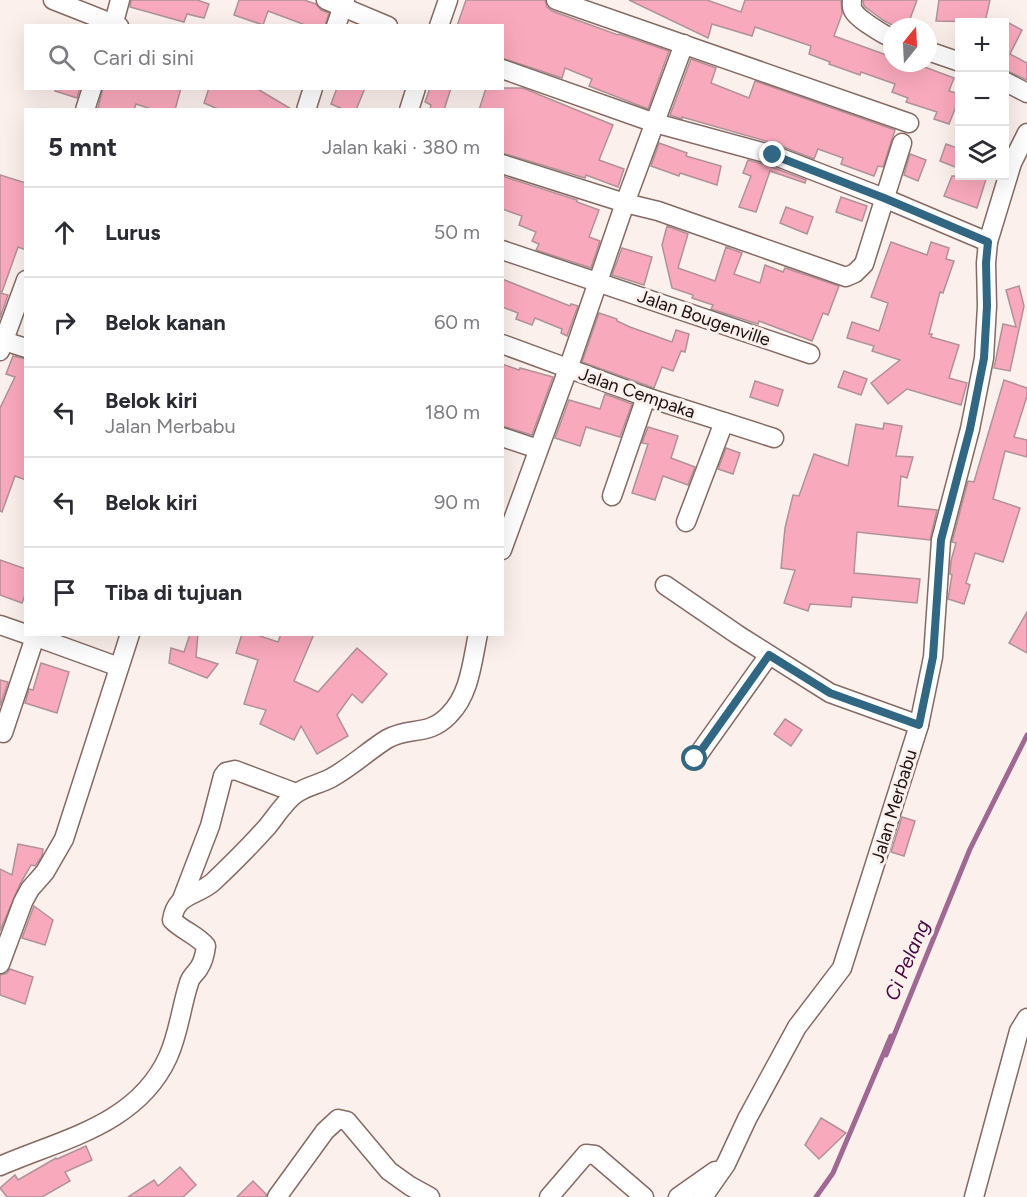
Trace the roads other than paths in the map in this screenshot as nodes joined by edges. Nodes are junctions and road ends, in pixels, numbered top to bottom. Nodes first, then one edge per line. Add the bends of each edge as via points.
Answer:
1 (53, 0) edge
2 (120, 0) edge
3 (326, 0) edge
4 (448, 0) edge
5 (556, 0) edge
6 (852, 0) edge
7 (344, 3) edge
8 (113, 24) edge
9 (115, 24) edge
10 (337, 24) edge
11 (384, 24) edge
12 (440, 24) edge
13 (883, 34) edge
14 (684, 44) junction
15 (937, 54) edge
16 (955, 60) edge
17 (504, 70) edge
18 (1009, 83) edge
19 (91, 90) edge
20 (311, 90) edge
21 (416, 90) edge
22 (1027, 93) edge
23 (86, 108) edge
24 (306, 108) edge
25 (410, 108) edge
26 (655, 123) junction
27 (909, 123) dead end
28 (1027, 134) edge
29 (902, 143) dead end
30 (504, 165) edge
31 (884, 198) junction
32 (625, 203) junction
33 (988, 242) junction
34 (504, 251) edge
35 (598, 283) junction
36 (24, 286) edge
37 (504, 345) edge
38 (2, 346) edge
39 (24, 348) edge
40 (810, 354) dead end
41 (568, 369) junction
42 (646, 397) junction
43 (724, 422) junction
44 (504, 438) edge
45 (774, 438) dead end
46 (538, 449) junction
47 (612, 496) dead end
48 (507, 521) edge
49 (686, 522) dead end
50 (504, 538) edge
51 (665, 585) dead end
52 (0, 625) edge
53 (24, 633) edge
54 (30, 636) edge
55 (33, 636) edge
56 (129, 636) edge
57 (478, 636) edge
58 (769, 655) junction
59 (119, 667) junction
60 (919, 725) junction
61 (3, 733) dead end
62 (695, 759) dead end
63 (296, 793) junction
64 (182, 899) junction
65 (0, 964) edge
66 (1027, 1018) edge
67 (726, 1164) junction
68 (0, 1166) edge
69 (405, 1192) edge
70 (278, 1197) edge
71 (430, 1197) edge
72 (549, 1197) edge
73 (644, 1197) edge
74 (678, 1197) edge
75 (702, 1197) edge
76 (974, 1197) edge

1 - 8 street
2 - 9 street
3 - 7 street
4 - 12 street
5 - 14 street
6 - 13 street via 858,16
7 - 10 street
7 - 11 street
14 - 26 street
14 - 27 street
15 - 16 street
17 - 26 street
18 - 22 street
19 - 23 street
20 - 24 street
21 - 25 street
26 - 31 street via 773,155
26 - 32 street
28 - 33 street, Jalan Merbabu via 1012,163
29 - 31 street
30 - 32 street
31 - 32 street via 864,264 846,277
31 - 33 street
32 - 35 street
33 - 60 street, Jalan Merbabu via 984,358 941,540 933,657
34 - 35 street, Jalan Bougenville
35 - 40 street, Jalan Bougenville
35 - 41 street
36 - 38 street
37 - 41 street, Jalan Cempaka
38 - 39 street
41 - 42 street, Jalan Cempaka
41 - 46 street
42 - 43 street, Jalan Cempaka
42 - 47 street
43 - 45 street, Jalan Cempaka
43 - 49 street
44 - 46 street
46 - 48 street
48 - 50 street
51 - 58 street
52 - 53 street
54 - 61 street
55 - 59 street
56 - 59 street
57 - 63 street via 461,702 449,715 421,732 389,738 330,778
58 - 60 street via 830,693
58 - 62 street
59 - 65 street via 64,839 23,902
60 - 67 street, Jalan Merbabu via 842,968 797,1026
63 - 64 street via 244,853 209,885
63 - 64 street via 235,770 226,772
64 - 68 street via 172,920 206,946 200,967 189,980 168,1059 131,1105 106,1123
66 - 76 street via 1019,1031
67 - 74 street
67 - 75 street, Jalan Merbabu
69 - 70 street via 347,1121 338,1119
69 - 71 street
72 - 73 street via 590,1153

